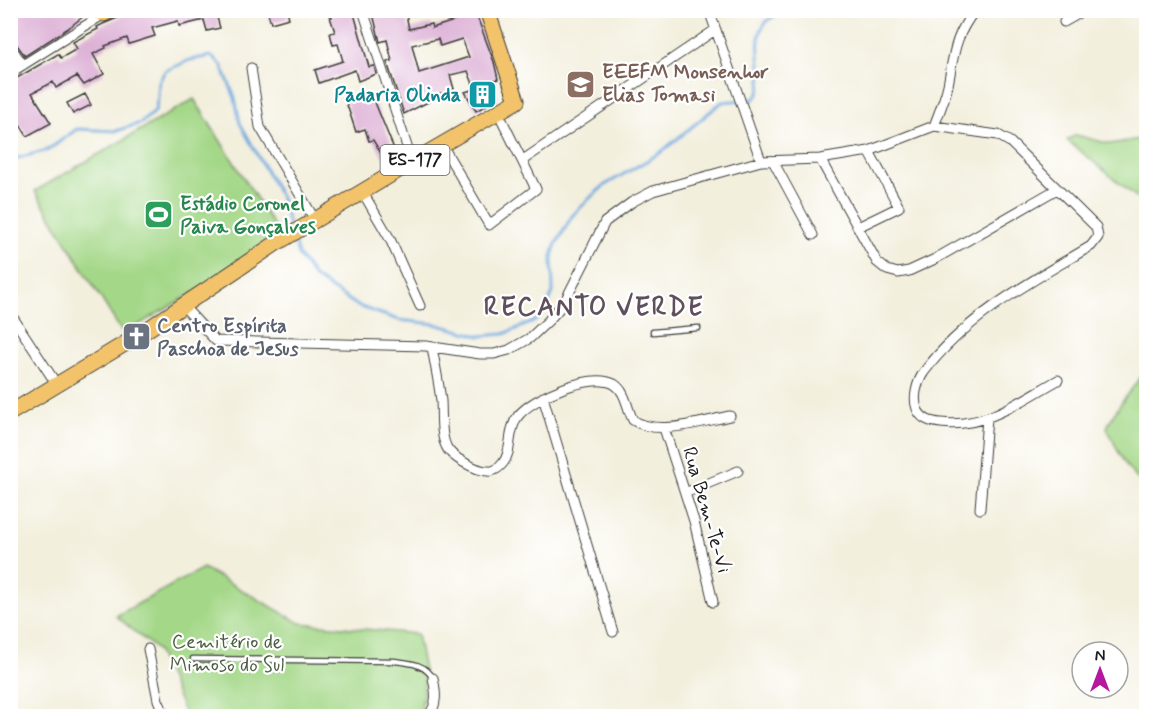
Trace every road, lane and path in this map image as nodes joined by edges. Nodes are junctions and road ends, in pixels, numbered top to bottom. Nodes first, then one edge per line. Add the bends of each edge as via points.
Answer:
1 (363, 10) edge
2 (487, 10) edge
3 (709, 10) edge
4 (975, 10) edge
5 (1085, 10) edge
6 (104, 12) edge
7 (1064, 22) dead end
8 (715, 30) junction
9 (10, 46) edge
10 (22, 65) junction
11 (251, 68) dead end
12 (10, 73) edge
13 (498, 112) junction
14 (934, 126) junction
15 (442, 145) junction
16 (869, 151) junction
17 (820, 159) junction
18 (523, 160) junction
19 (773, 160) junction
20 (761, 161) junction
21 (412, 162) junction
22 (1057, 189) junction
23 (362, 191) junction
24 (315, 220) junction
25 (858, 227) junction
26 (813, 235) dead end
27 (183, 306) junction
28 (420, 306) dead end
29 (11, 314) edge
30 (698, 328) dead end
31 (653, 332) dead end
32 (432, 347) junction
33 (1058, 380) dead end
34 (57, 385) junction
35 (543, 397) junction
36 (10, 413) edge
37 (730, 416) dead end
38 (987, 418) junction
39 (664, 429) junction
40 (738, 471) dead end
41 (685, 493) junction
42 (980, 509) dead end
43 (713, 602) dead end
44 (613, 632) dead end
45 (148, 649) dead end
46 (193, 659) dead end
47 (433, 678) joint
48 (165, 717) edge
49 (428, 717) edge

1 - 21 street
2 - 13 main road, ES-177 via 517,101
3 - 8 street
4 - 14 street via 962,27 948,88
5 - 7 street
6 - 10 street
8 - 18 street
8 - 20 street
9 - 10 street
10 - 12 street
11 - 24 street via 260,127
13 - 15 main road, ES-177
13 - 18 street
14 - 16 street
14 - 22 street via 998,135
15 - 18 street via 489,225 537,189
15 - 21 main road, ES-177
16 - 17 street
16 - 25 street via 899,207
17 - 19 street
17 - 25 street
19 - 20 street
19 - 26 street
20 - 32 street via 653,191 619,212 597,236 564,303 530,338 516,346 494,354
21 - 23 main road, ES-177
22 - 25 street via 909,271 887,270 877,262
22 - 38 street via 1096,227 1096,242 963,331 922,374 917,388 915,400 923,418 952,424
23 - 24 main road, ES-177
23 - 28 street via 390,238
24 - 27 main road, ES-177
27 - 32 street via 216,341
27 - 34 main road, ES-177
29 - 34 street
30 - 31 lane
32 - 35 street via 445,446 450,454 471,466 488,472 503,464 518,416
33 - 38 street
34 - 36 main road, ES-177
35 - 39 street via 594,381 614,384 633,420
35 - 44 street
37 - 39 street
38 - 42 street
39 - 41 street, Rua Bem-Te-Vi
40 - 41 street
41 - 43 street, Rua Bem-Te-Vi
45 - 48 street
46 - 47 lane via 394,661 421,666
47 - 49 street via 435,704

